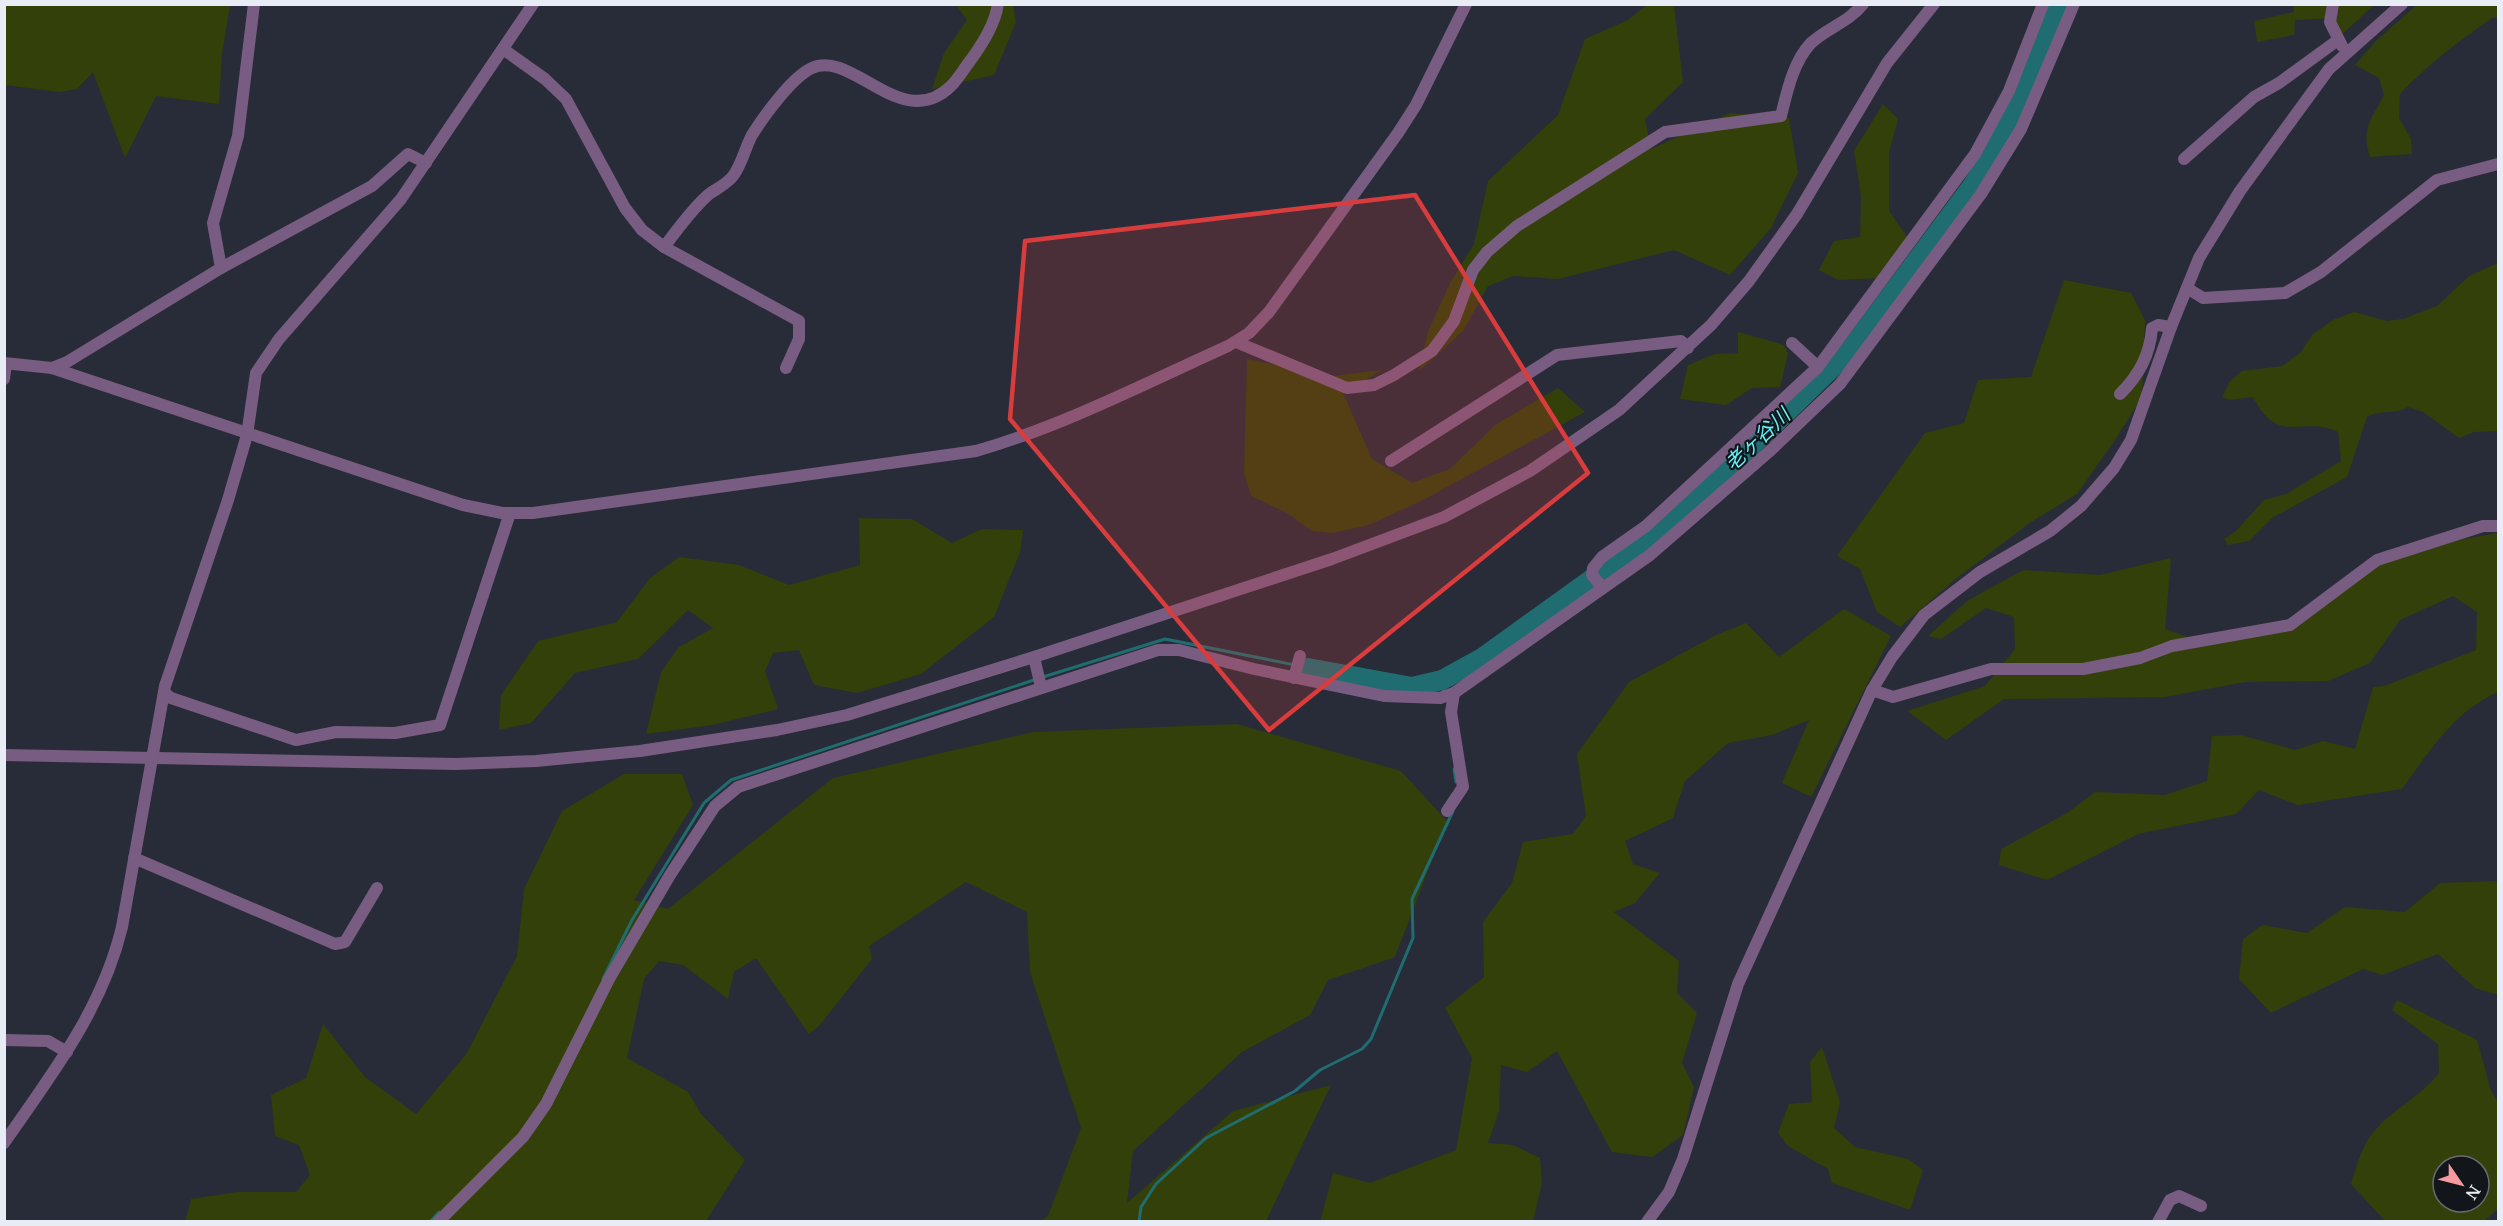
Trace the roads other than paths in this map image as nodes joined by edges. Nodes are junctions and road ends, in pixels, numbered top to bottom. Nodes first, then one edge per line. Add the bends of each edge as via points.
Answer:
1 (255, 4) edge
2 (534, 4) edge
3 (998, 4) edge
4 (1466, 4) edge
5 (1863, 4) edge
6 (1934, 4) edge
7 (2043, 4) edge
8 (2074, 4) edge
9 (2333, 4) edge
10 (2402, 4) edge
11 (2338, 40) junction
12 (503, 49) junction
13 (2347, 52) junction
14 (2184, 159) dead end
15 (426, 163) junction
16 (2499, 164) edge
17 (664, 247) junction
18 (221, 268) junction
19 (2187, 288) junction
20 (2171, 327) junction
21 (1236, 342) junction
22 (1792, 343) dead end
23 (1688, 348) junction
24 (5, 363) edge
25 (1818, 367) junction
26 (52, 368) junction
27 (786, 368) dead end
28 (4, 379) edge
29 (2120, 393) dead end
30 (247, 435) junction
31 (1391, 461) dead end
32 (510, 513) junction
33 (2499, 526) edge
34 (1602, 586) junction
35 (1300, 656) dead end
36 (1036, 663) junction
37 (1294, 678) junction
38 (1041, 685) junction
39 (1872, 690) junction
40 (164, 693) junction
41 (1448, 695) junction
42 (4, 755) edge
43 (152, 758) junction
44 (1447, 811) dead end
45 (134, 858) junction
46 (377, 888) dead end
47 (4, 1040) edge
48 (67, 1052) junction
49 (4, 1143) edge
50 (2201, 1206) dead end
51 (438, 1221) edge
52 (1647, 1221) edge
53 (2158, 1221) edge

1 - 18 street via 238,136 213,223
2 - 12 street
3 - 17 street via 978,50 951,86 937,96 917,101 903,98 839,68 812,68 772,106 751,136 732,178 693,210
4 - 21 street via 1398,133 1269,312
5 - 21 street via 1811,44 1795,68 1780,116 1665,132 1517,226 1473,270 1462,306 1432,351 1394,375 1374,385 1347,388
6 - 23 street via 1887,63 1797,214 1749,281
7 - 25 street via 2009,92 1975,154
8 - 34 street via 2010,147 1916,285 1840,384 1650,555
9 - 11 street via 2330,22
10 - 13 street
11 - 13 street
11 - 14 street via 2254,97
12 - 15 street
12 - 17 street via 566,99 625,208 642,230
13 - 19 street via 2316,85 2240,191 2199,258
15 - 18 street via 408,154 372,186
15 - 30 street via 401,199 279,339 256,373
16 - 19 street via 2437,180 2330,266 2285,293 2203,298
17 - 27 street via 799,321 799,339
18 - 26 street
19 - 20 street
20 - 29 street via 2152,328 2141,370
20 - 39 street via 2131,440 2114,468 2081,506 2050,531 1980,572 1923,615
21 - 32 street via 1085,410 976,450 533,513
22 - 25 street
23 - 31 street via 1681,341 1557,355
23 - 36 street via 1618,410 1530,471 1444,517
24 - 26 street
24 - 28 street
25 - 34 street via 1646,526 1602,557 1592,574
26 - 30 street
30 - 32 street via 463,505
30 - 40 street
32 - 40 street via 440,725 395,733 336,732 296,740
33 - 39 street via 2482,526 2377,560 2290,625 2276,629 2193,642 2083,669 1991,669 1893,697
34 - 41 street
35 - 37 street
36 - 38 street
36 - 43 street via 847,715 640,751 455,764
37 - 38 street via 1179,650 1158,650
37 - 41 street via 1384,696
38 - 51 street via 738,787 727,794 669,875 609,979 546,1104 523,1137
39 - 52 street via 1738,984 1683,1159 1669,1192
40 - 43 street
41 - 44 street via 1464,787
42 - 43 street
43 - 45 street
45 - 46 street via 335,944 345,942
45 - 48 street via 112,964 89,1016
47 - 48 street via 48,1041
48 - 49 street
50 - 53 street via 2179,1196 2170,1200

